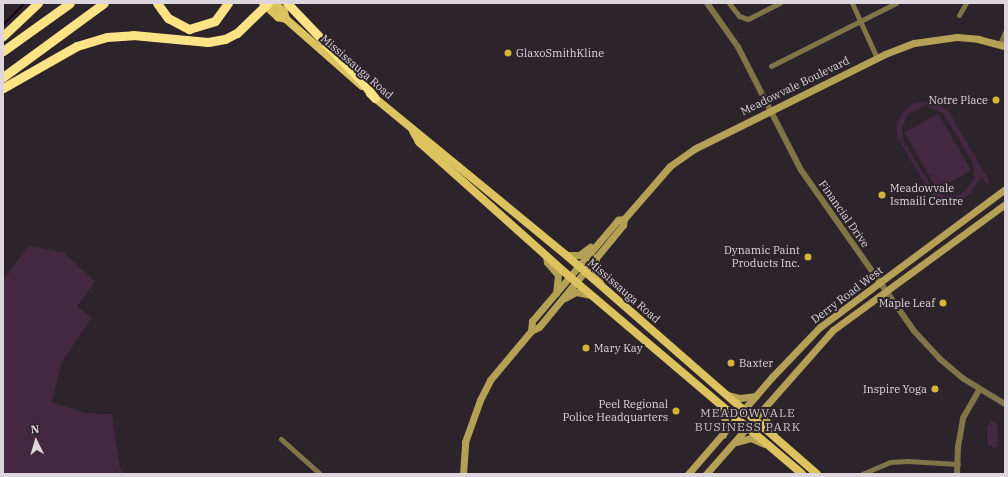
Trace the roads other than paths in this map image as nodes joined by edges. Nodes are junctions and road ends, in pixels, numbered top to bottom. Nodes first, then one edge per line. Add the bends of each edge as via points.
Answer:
1 (38, 3) edge
2 (70, 3) edge
3 (104, 3) edge
4 (157, 3) edge
5 (228, 3) edge
6 (288, 3) edge
7 (707, 3) edge
8 (729, 3) edge
9 (780, 3) edge
10 (852, 3) edge
11 (896, 3) edge
12 (966, 3) edge
13 (268, 4) edge
14 (959, 15) dead end
15 (861, 22) junction
16 (1005, 32) edge
17 (3, 36) edge
18 (1002, 45) edge
19 (3, 51) edge
20 (877, 58) junction
21 (771, 66) dead end
22 (3, 77) edge
23 (3, 88) edge
24 (375, 98) junction
25 (770, 111) junction
26 (413, 131) junction
27 (1005, 189) edge
28 (1005, 204) edge
29 (624, 219) junction
30 (599, 242) junction
31 (566, 255) junction
32 (546, 256) junction
33 (596, 256) junction
34 (581, 269) junction
35 (572, 279) junction
36 (880, 283) junction
37 (602, 286) junction
38 (886, 292) junction
39 (556, 293) junction
40 (591, 295) junction
41 (558, 302) junction
42 (531, 331) junction
43 (979, 390) junction
44 (727, 395) junction
45 (757, 396) junction
46 (1005, 404) edge
47 (721, 405) junction
48 (767, 407) junction
49 (745, 410) junction
50 (737, 419) junction
51 (755, 420) junction
52 (748, 428) junction
53 (724, 435) junction
54 (774, 436) junction
55 (281, 439) dead end
56 (734, 443) junction
57 (772, 448) junction
58 (958, 464) junction
59 (320, 474) edge
60 (463, 474) edge
61 (688, 474) edge
62 (706, 474) edge
63 (802, 474) edge
64 (817, 474) edge
65 (862, 474) edge
66 (957, 474) edge

1 - 17 highway
2 - 19 highway
3 - 22 highway
4 - 5 highway via 168,18 189,28 215,21
6 - 24 highway
7 - 25 street, Financial Drive via 738,47
8 - 9 street via 739,16 748,19
10 - 15 street
11 - 15 street
12 - 14 street
13 - 23 highway via 237,34 226,39 208,42 133,35 107,37 78,46
13 - 24 main road, Mississauga Road via 278,17 286,20
15 - 20 street
15 - 21 street
16 - 18 street
18 - 20 main road, Meadowvale Boulevard via 968,38 937,38 914,43
20 - 25 main road, Meadowvale Boulevard
24 - 26 main road, Mississauga Road
25 - 29 main road, Meadowvale Boulevard via 696,148 670,166
25 - 36 street, Financial Drive via 801,170
26 - 31 main road, Mississauga Road via 424,136
26 - 32 main road, Mississauga Road via 419,142
27 - 36 main road, Derry Road West
28 - 38 main road, Derry Road West
29 - 30 main road, Meadowvale Boulevard via 618,220
29 - 33 main road, Meadowvale Boulevard via 623,225
30 - 31 main road via 580,255
30 - 34 main road, Meadowvale Boulevard
31 - 34 main road, Mississauga Road
32 - 35 main road, Mississauga Road
32 - 39 main road via 547,262 558,275
33 - 34 main road, Meadowvale Boulevard
33 - 37 main road via 595,270
34 - 35 main road, Meadowvale Boulevard
34 - 37 main road, Mississauga Road
35 - 39 main road, Meadowvale Boulevard
35 - 40 main road, Mississauga Road
35 - 41 main road, Meadowvale Boulevard
36 - 38 street, Financial Drive
36 - 45 main road, Derry Road West via 820,328
37 - 44 main road, Mississauga Road
38 - 43 street, Financial Drive via 940,359
38 - 48 main road, Derry Road West via 833,330
39 - 42 main road, Meadowvale Boulevard via 532,321
40 - 41 main road via 573,292
40 - 47 main road, Mississauga Road
41 - 42 main road, Meadowvale Boulevard via 539,327
42 - 60 main road, Meadowvale Boulevard via 490,380 480,400 465,442
43 - 46 street, Financial Drive
43 - 58 street via 963,418
44 - 45 main road via 740,398
44 - 49 main road, Mississauga Road
45 - 49 main road, Derry Road West
47 - 50 main road, Mississauga Road
47 - 53 main road via 725,421
48 - 51 main road, Derry Road West
48 - 54 main road via 766,420
49 - 50 main road, Derry Road West
49 - 51 main road, Mississauga Road
50 - 52 main road, Mississauga Road
50 - 53 main road, Derry Road West
51 - 52 main road, Derry Road West
51 - 54 main road, Mississauga Road
52 - 56 main road, Derry Road West
52 - 57 main road, Mississauga Road
53 - 61 main road, Derry Road West
54 - 64 main road, Mississauga Road
55 - 59 street
56 - 57 main road via 751,438
56 - 62 main road, Derry Road West
57 - 63 main road, Mississauga Road
58 - 65 street via 890,462
58 - 66 street

